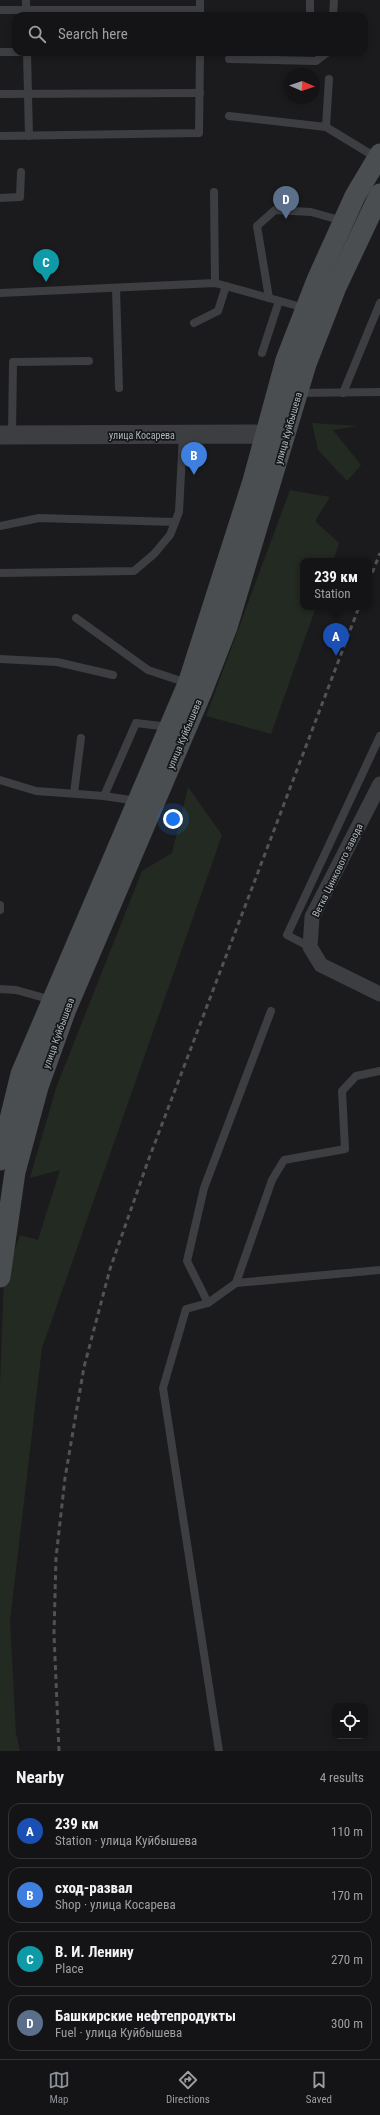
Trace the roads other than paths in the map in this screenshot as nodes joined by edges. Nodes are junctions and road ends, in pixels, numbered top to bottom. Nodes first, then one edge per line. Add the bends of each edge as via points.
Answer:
1 (26, 0) edge
2 (200, 0) edge
3 (310, 0) edge
4 (334, 0) edge
5 (0, 10) edge
6 (17, 12) edge
7 (26, 12) edge
8 (200, 12) edge
9 (310, 12) edge
10 (333, 12) edge
11 (0, 52) edge
12 (12, 52) edge
13 (27, 56) edge
14 (200, 56) edge
15 (323, 56) edge
16 (229, 59) dead end
17 (329, 79) dead end
18 (200, 92) junction
19 (0, 94) edge
20 (28, 94) junction
21 (229, 116) dead end
22 (326, 127) junction
23 (0, 136) edge
24 (29, 136) junction
25 (379, 156) edge
26 (21, 172) dead end
27 (214, 192) dead end
28 (380, 194) edge
29 (0, 198) edge
30 (344, 221) junction
31 (215, 283) junction
32 (226, 286) junction
33 (116, 288) junction
34 (0, 293) edge
35 (269, 298) junction
36 (279, 301) junction
37 (380, 303) edge
38 (306, 308) junction
39 (194, 323) dead end
40 (262, 353) dead end
41 (89, 361) dead end
42 (119, 388) dead end
43 (380, 392) edge
44 (297, 393) junction
45 (342, 393) junction
46 (183, 434) junction
47 (6, 435) edge
48 (275, 439) junction
49 (175, 522) junction
50 (0, 526) edge
51 (0, 573) edge
52 (76, 618) dead end
53 (0, 659) edge
54 (112, 675) dead end
55 (188, 684) junction
56 (169, 728) junction
57 (380, 736) edge
58 (81, 738) dead end
59 (0, 780) edge
60 (380, 784) edge
61 (74, 793) junction
62 (104, 796) junction
63 (138, 801) junction
64 (0, 905) edge
65 (0, 910) edge
66 (310, 947) junction
67 (0, 989) edge
68 (380, 994) edge
69 (59, 1005) junction
70 (271, 1011) dead end
71 (380, 1072) edge
72 (0, 1160) edge
73 (380, 1270) edge
74 (0, 1277) edge
75 (236, 1283) junction
76 (208, 1303) junction
77 (219, 1751) edge

1 - 7 lane
2 - 8 lane
3 - 9 lane
4 - 10 lane
5 - 6 lane
11 - 12 lane
13 - 20 lane
14 - 18 lane
15 - 16 lane via 316,61
17 - 22 lane
18 - 20 lane
18 - 24 lane via 199,133
19 - 20 lane
20 - 24 lane
21 - 22 lane
22 - 25 lane
23 - 24 lane
25 - 30 main road, улица Куйбышева via 355,196
26 - 29 lane via 20,198
27 - 31 lane
28 - 44 main road, улица Куйбышева via 336,287
30 - 35 lane via 311,212 275,210 257,226
30 - 38 main road, улица Куйбышева
31 - 32 lane
31 - 33 lane
32 - 35 lane
32 - 39 lane via 218,311
33 - 34 lane
33 - 42 lane
35 - 36 lane
36 - 38 lane
36 - 40 lane
37 - 45 lane
38 - 48 main road, улица Куйбышева via 286,360
41 - 47 lane via 13,362
43 - 45 lane
44 - 45 lane
44 - 48 main road, улица Куйбышева
46 - 47 street, улица Косарева
46 - 48 street, улица Косарева via 255,434
46 - 49 lane via 179,512
48 - 55 main road, улица Куйбышева via 222,580
48 - 69 main road, улица Куйбышева via 228,627 202,691
49 - 50 lane via 39,518
49 - 51 lane via 170,535 154,554 134,571
52 - 55 lane via 148,670
53 - 54 lane via 57,662
55 - 56 main road, улица Куйбышева
56 - 62 lane via 136,723
56 - 63 main road, улица Куйбышева
57 - 66 lane via 287,935
58 - 61 lane
59 - 61 lane via 36,791
60 - 66 street, Ветка Цинкового завода via 312,917
61 - 62 lane
62 - 63 lane
63 - 69 main road, улица Куйбышева
64 - 65 lane
66 - 68 street via 321,965
67 - 69 lane via 16,990
69 - 72 main road, улица Куйбышева via 21,1074
69 - 74 main road, улица Куйбышева via 15,1172
70 - 76 lane via 204,1188 187,1261
71 - 75 lane via 356,1076 342,1091 345,1149 284,1160 272,1180
73 - 75 lane
75 - 76 lane
76 - 77 lane via 186,1309 163,1388

